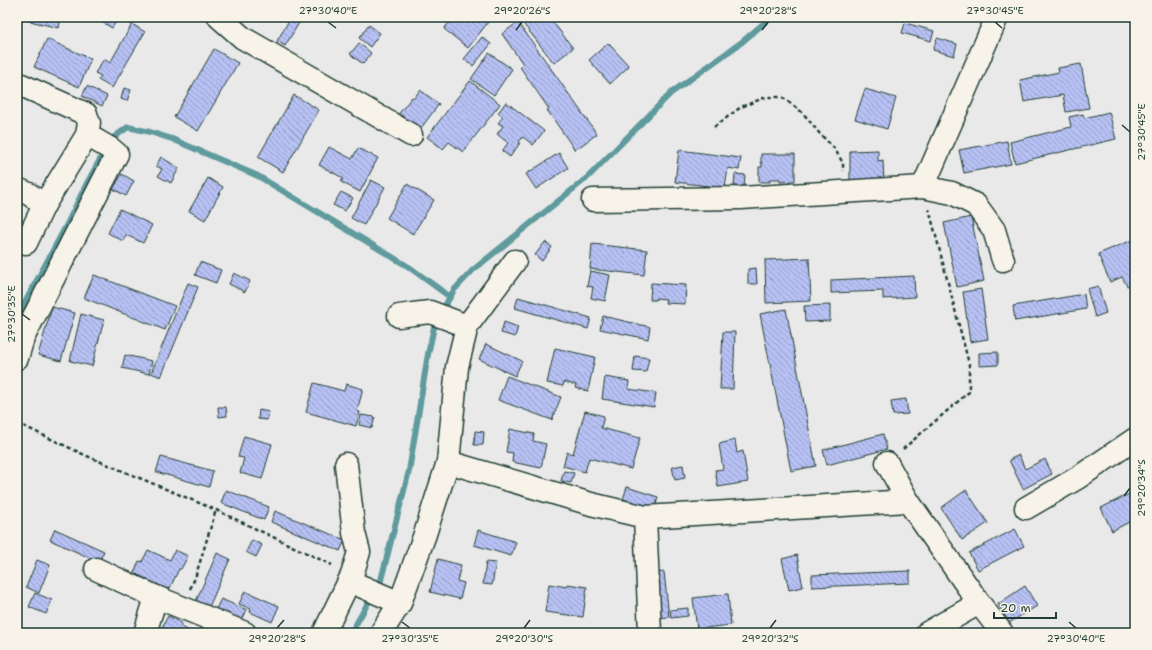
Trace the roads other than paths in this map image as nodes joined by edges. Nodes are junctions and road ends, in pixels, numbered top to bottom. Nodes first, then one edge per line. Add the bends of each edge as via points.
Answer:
1 (219, 17) edge
2 (997, 17) edge
3 (17, 83) edge
4 (411, 134) dead end
5 (99, 142) junction
6 (923, 187) junction
7 (17, 189) edge
8 (593, 200) dead end
9 (44, 204) junction
10 (26, 243) dead end
11 (1002, 260) dead end
12 (515, 261) dead end
13 (399, 316) dead end
14 (449, 319) junction
15 (17, 358) edge
16 (1135, 438) edge
17 (448, 462) junction
18 (887, 463) road end
19 (346, 464) dead end
20 (908, 500) junction
21 (1026, 508) dead end
22 (645, 517) junction
23 (96, 569) dead end
24 (355, 580) junction
25 (156, 597) junction
26 (393, 600) junction
27 (979, 603) junction
28 (144, 633) edge
29 (245, 633) edge
30 (324, 633) edge
31 (381, 633) edge
32 (650, 633) edge
33 (927, 633) edge
34 (1002, 633) edge

1 - 4 street via 243,38
2 - 6 street
3 - 5 street via 86,114
5 - 9 street
5 - 15 street via 117,154 23,338
6 - 8 street via 741,198
6 - 11 street via 952,193 976,205 994,230
7 - 9 street
9 - 10 street
12 - 14 street
13 - 14 street via 413,314
14 - 17 street via 457,367
16 - 21 street via 1079,477
17 - 22 street
17 - 26 street via 425,534
18 - 20 street
19 - 24 street via 354,533 359,552
20 - 22 street
20 - 27 street
22 - 32 street
23 - 25 street
24 - 26 street
24 - 30 street
25 - 28 street
25 - 29 street
26 - 31 street
27 - 33 street
27 - 34 street

